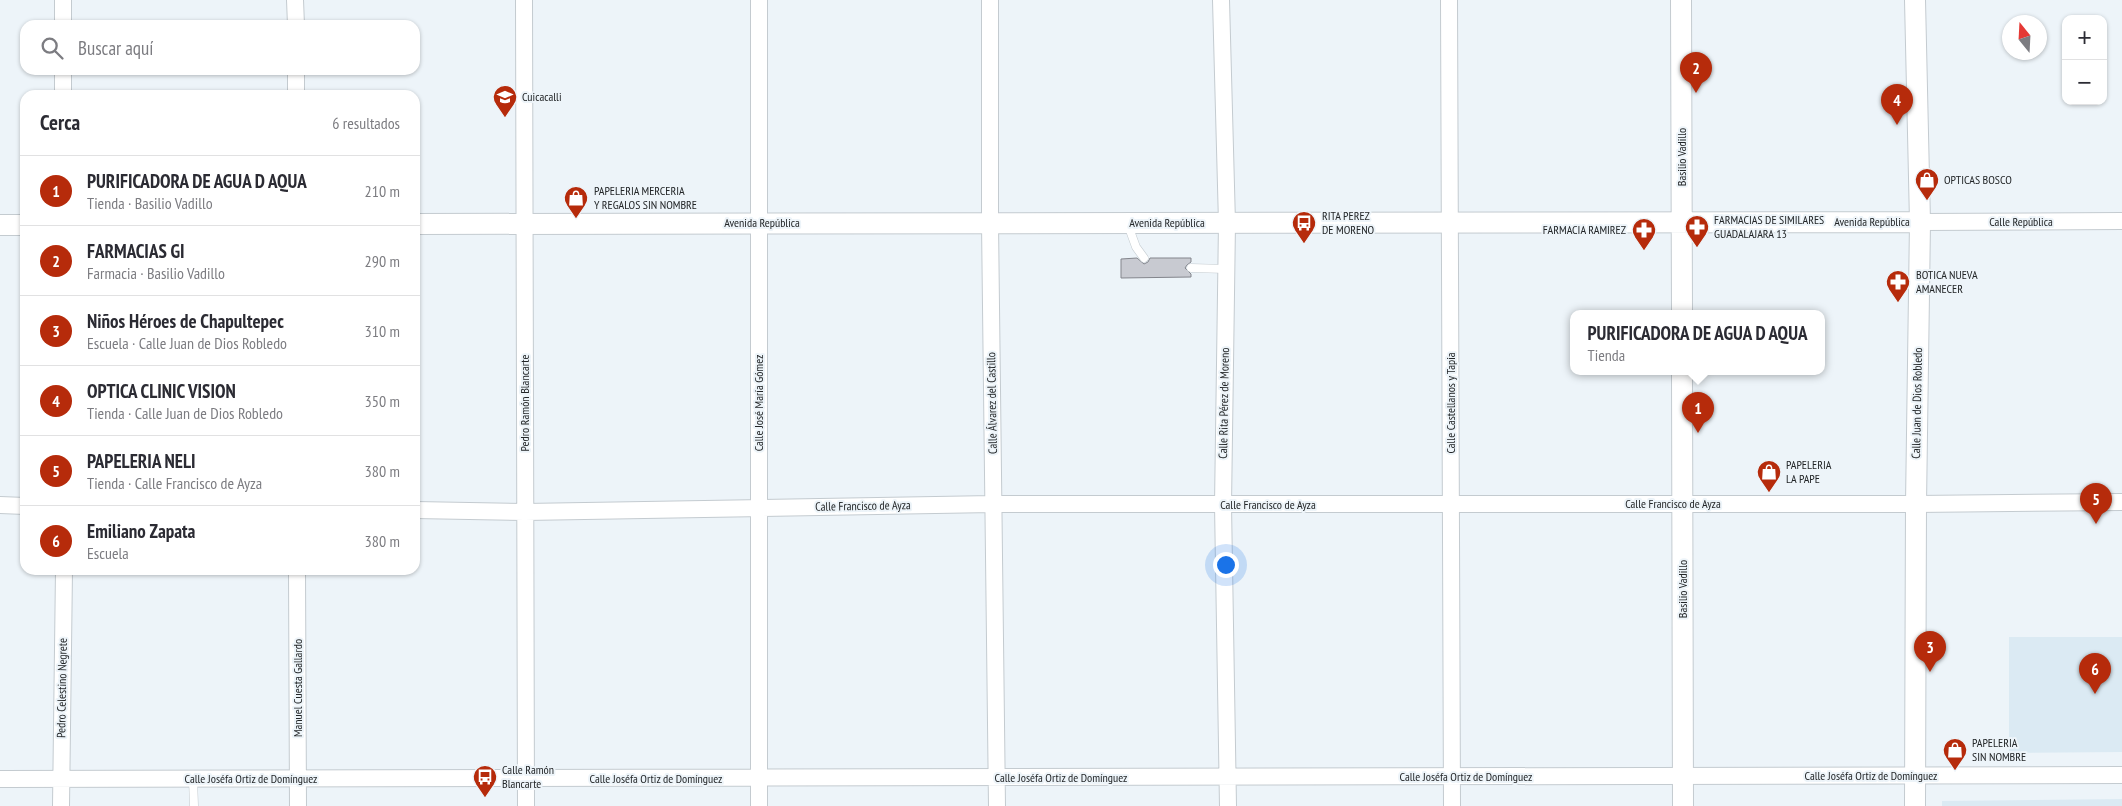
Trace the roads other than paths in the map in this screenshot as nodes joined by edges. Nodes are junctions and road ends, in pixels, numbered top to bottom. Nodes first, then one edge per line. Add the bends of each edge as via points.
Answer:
1 (63, 0) edge
2 (296, 0) edge
3 (524, 0) edge
4 (759, 0) edge
5 (990, 0) edge
6 (1221, 0) edge
7 (1450, 0) edge
8 (1681, 0) edge
9 (1915, 0) edge
10 (63, 20) edge
11 (296, 20) edge
12 (63, 75) edge
13 (296, 75) edge
14 (63, 90) edge
15 (296, 90) edge
16 (2122, 221) edge
17 (1227, 222) junction
18 (1450, 222) junction
19 (1682, 222) junction
20 (1920, 222) junction
21 (759, 223) junction
22 (990, 223) junction
23 (1127, 223) junction
24 (420, 224) edge
25 (525, 224) junction
26 (0, 225) edge
27 (20, 225) edge
28 (1144, 258) dead end
29 (1191, 268) dead end
30 (1226, 269) junction
31 (1682, 310) edge
32 (1682, 375) edge
33 (2122, 502) edge
34 (993, 504) junction
35 (1682, 504) junction
36 (1916, 504) junction
37 (1223, 505) junction
38 (1451, 505) junction
39 (0, 506) edge
40 (20, 506) edge
41 (759, 508) junction
42 (420, 510) edge
43 (525, 512) junction
44 (64, 575) edge
45 (298, 575) edge
46 (2122, 775) edge
47 (1683, 776) junction
48 (1915, 776) junction
49 (1228, 777) junction
50 (1452, 777) junction
51 (997, 778) junction
52 (0, 779) edge
53 (61, 779) junction
54 (194, 779) junction
55 (298, 779) junction
56 (526, 779) junction
57 (759, 779) junction
58 (61, 806) edge
59 (194, 806) edge
60 (298, 806) edge
61 (526, 806) edge
62 (759, 806) edge
63 (997, 806) edge
64 (1228, 806) edge
65 (1452, 806) edge
66 (1683, 806) edge
67 (1915, 806) edge

1 - 10 street
2 - 11 street
3 - 25 street, Pedro Ramón Blancarte
4 - 21 street, Calle José María Gómez
5 - 22 street, Calle Álvarez del Castillo
6 - 17 street, Calle Rita Pérez de Moreno
7 - 18 street, Calle Castellanos y Tapia
8 - 19 street, Basilio Vadillo
9 - 20 street, Calle Juan de Dios Robledo
12 - 14 street
13 - 15 street
16 - 20 street, Calle República
17 - 18 street, Avenida República
17 - 23 street, Avenida República
17 - 30 street, Calle Rita Pérez de Moreno
18 - 19 street, Avenida República
18 - 38 street, Calle Castellanos y Tapia
19 - 20 street, Avenida República
19 - 31 street, Basilio Vadillo
20 - 36 street, Calle Juan de Dios Robledo
21 - 22 street, Avenida República
21 - 25 street, Avenida República
21 - 41 street, Calle José María Gómez
22 - 23 street, Avenida República
22 - 34 street, Calle Álvarez del Castillo
23 - 28 lane
24 - 25 street, Avenida República
25 - 43 street, Pedro Ramón Blancarte
26 - 27 street
29 - 30 lane
30 - 37 street, Calle Rita Pérez de Moreno
32 - 35 street, Basilio Vadillo
33 - 36 street, Calle Francisco de Ayza
34 - 37 street, Calle Francisco de Ayza
34 - 41 street, Calle Francisco de Ayza
34 - 51 street, Calle Álvarez del Castillo
35 - 36 street, Calle Francisco de Ayza
35 - 38 street, Calle Francisco de Ayza
35 - 47 street, Basilio Vadillo
36 - 48 street, Calle Juan de Dios Robledo
37 - 38 street, Calle Francisco de Ayza
37 - 49 street, Calle Rita Pérez de Moreno
38 - 50 street, Calle Castellanos y Tapia
39 - 40 street
41 - 43 street, Calle Francisco de Ayza
41 - 57 street, Calle José María Gómez
42 - 43 street, Calle Francisco de Ayza
43 - 56 street, Pedro Ramón Blancarte
44 - 53 street, Pedro Celestino Negrete
45 - 55 street, Manuel Cuesta Gallardo
46 - 48 street, Calle Joséfa Ortiz de Domínguez
47 - 48 street, Calle Joséfa Ortiz de Domínguez
47 - 50 street, Calle Joséfa Ortiz de Domínguez
47 - 66 street, Basilio Vadillo
48 - 67 street, Calle Juan de Dios Robledo
49 - 50 street, Calle Joséfa Ortiz de Domínguez
49 - 51 street, Calle Joséfa Ortiz de Domínguez
49 - 64 street, Calle Rita Pérez de Moreno
50 - 65 street, Calle Castellanos y Tapia
51 - 57 street, Calle Joséfa Ortiz de Domínguez
51 - 63 street, Calle Álvarez del Castillo
52 - 53 street, Calle Joséfa Ortiz de Domínguez
53 - 54 street, Calle Joséfa Ortiz de Domínguez
53 - 58 street, Pedro Celestino Negrete
54 - 55 street, Calle Joséfa Ortiz de Domínguez
54 - 59 lane
55 - 56 street, Calle Joséfa Ortiz de Domínguez
55 - 60 street, Manuel Cuesta Gallardo
56 - 57 street, Calle Joséfa Ortiz de Domínguez
56 - 61 street, Pedro Ramón Blancarte
57 - 62 street, Calle José María Gómez

